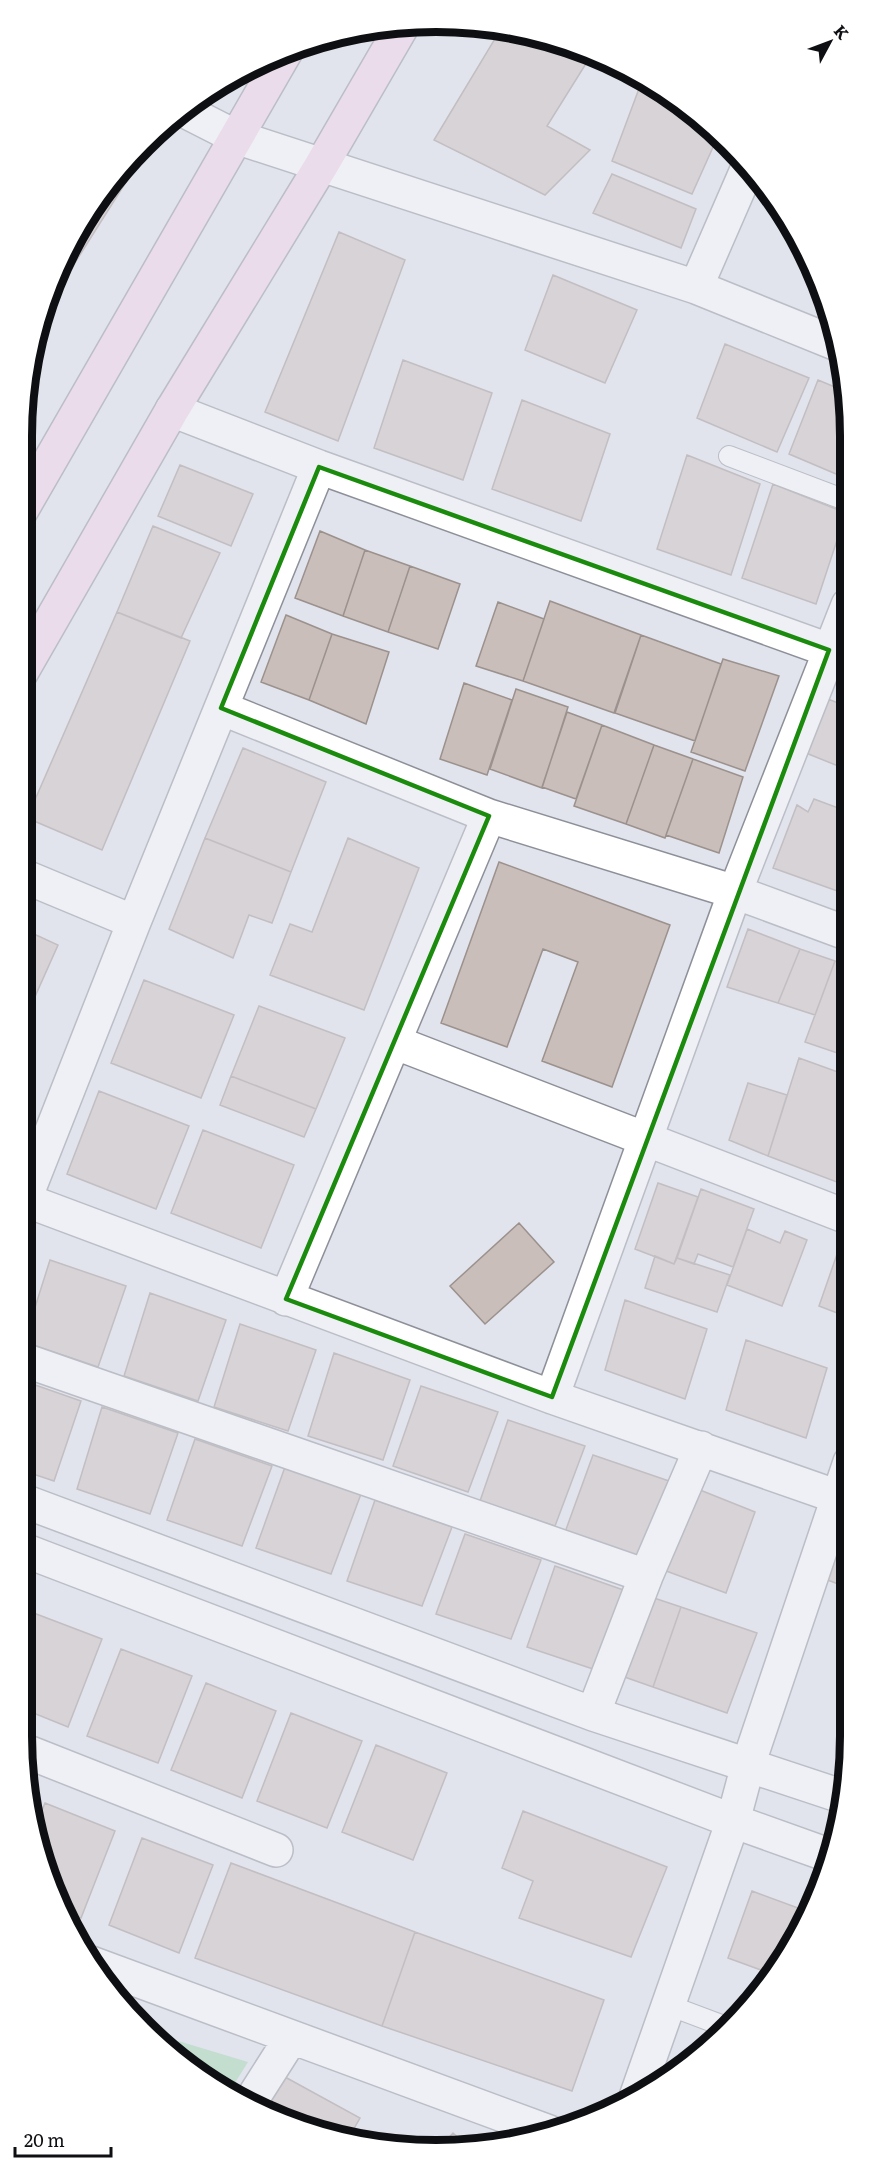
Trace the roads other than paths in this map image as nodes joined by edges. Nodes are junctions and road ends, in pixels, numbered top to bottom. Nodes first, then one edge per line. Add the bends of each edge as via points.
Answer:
1 (398, 33) edge
2 (279, 63) edge
3 (191, 114) edge
4 (236, 137) junction
5 (321, 166) junction
6 (745, 176) edge
7 (696, 287) junction
8 (829, 341) edge
9 (172, 410) junction
10 (729, 456) dead end
11 (319, 467) junction
12 (32, 492) edge
13 (840, 498) edge
14 (32, 654) edge
15 (838, 654) edge
16 (221, 708) junction
17 (489, 816) junction
18 (32, 880) edge
19 (735, 892) junction
20 (134, 922) junction
21 (840, 931) edge
22 (394, 1042) junction
23 (645, 1138) junction
24 (32, 1182) edge
25 (32, 1208) edge
26 (840, 1214) edge
27 (286, 1299) junction
28 (32, 1363) edge
29 (552, 1397) junction
30 (701, 1448) junction
31 (840, 1491) edge
32 (838, 1497) junction
33 (32, 1504) edge
34 (32, 1553) edge
35 (646, 1576) junction
36 (593, 1714) junction
37 (32, 1754) edge
38 (748, 1765) junction
39 (836, 1794) edge
40 (734, 1821) junction
41 (276, 1850) dead end
42 (823, 1853) edge
43 (106, 1969) edge
44 (668, 2005) junction
45 (719, 2024) edge
46 (291, 2038) junction
47 (641, 2083) edge
48 (254, 2096) edge
49 (536, 2127) edge

1 - 5 street
2 - 4 street
3 - 4 street
4 - 5 street
4 - 12 street
5 - 7 street
5 - 9 street
6 - 7 street
7 - 8 street
9 - 11 street
9 - 14 street
10 - 13 lane
11 - 15 street
11 - 16 street
15 - 19 street
16 - 17 street
16 - 20 street
17 - 19 street
17 - 22 street
18 - 20 street
19 - 21 street
19 - 23 street
20 - 24 street
22 - 23 street
22 - 27 street
23 - 26 street
23 - 29 street
25 - 27 street
27 - 29 street
28 - 35 street
29 - 30 street
30 - 32 street
30 - 35 street
31 - 32 street
32 - 38 street
33 - 36 street
34 - 40 street
35 - 36 street
36 - 38 street
37 - 41 street
38 - 39 street
38 - 40 street
40 - 42 street
40 - 44 street
43 - 46 street
44 - 45 lane
44 - 47 street
46 - 48 street
46 - 49 street

